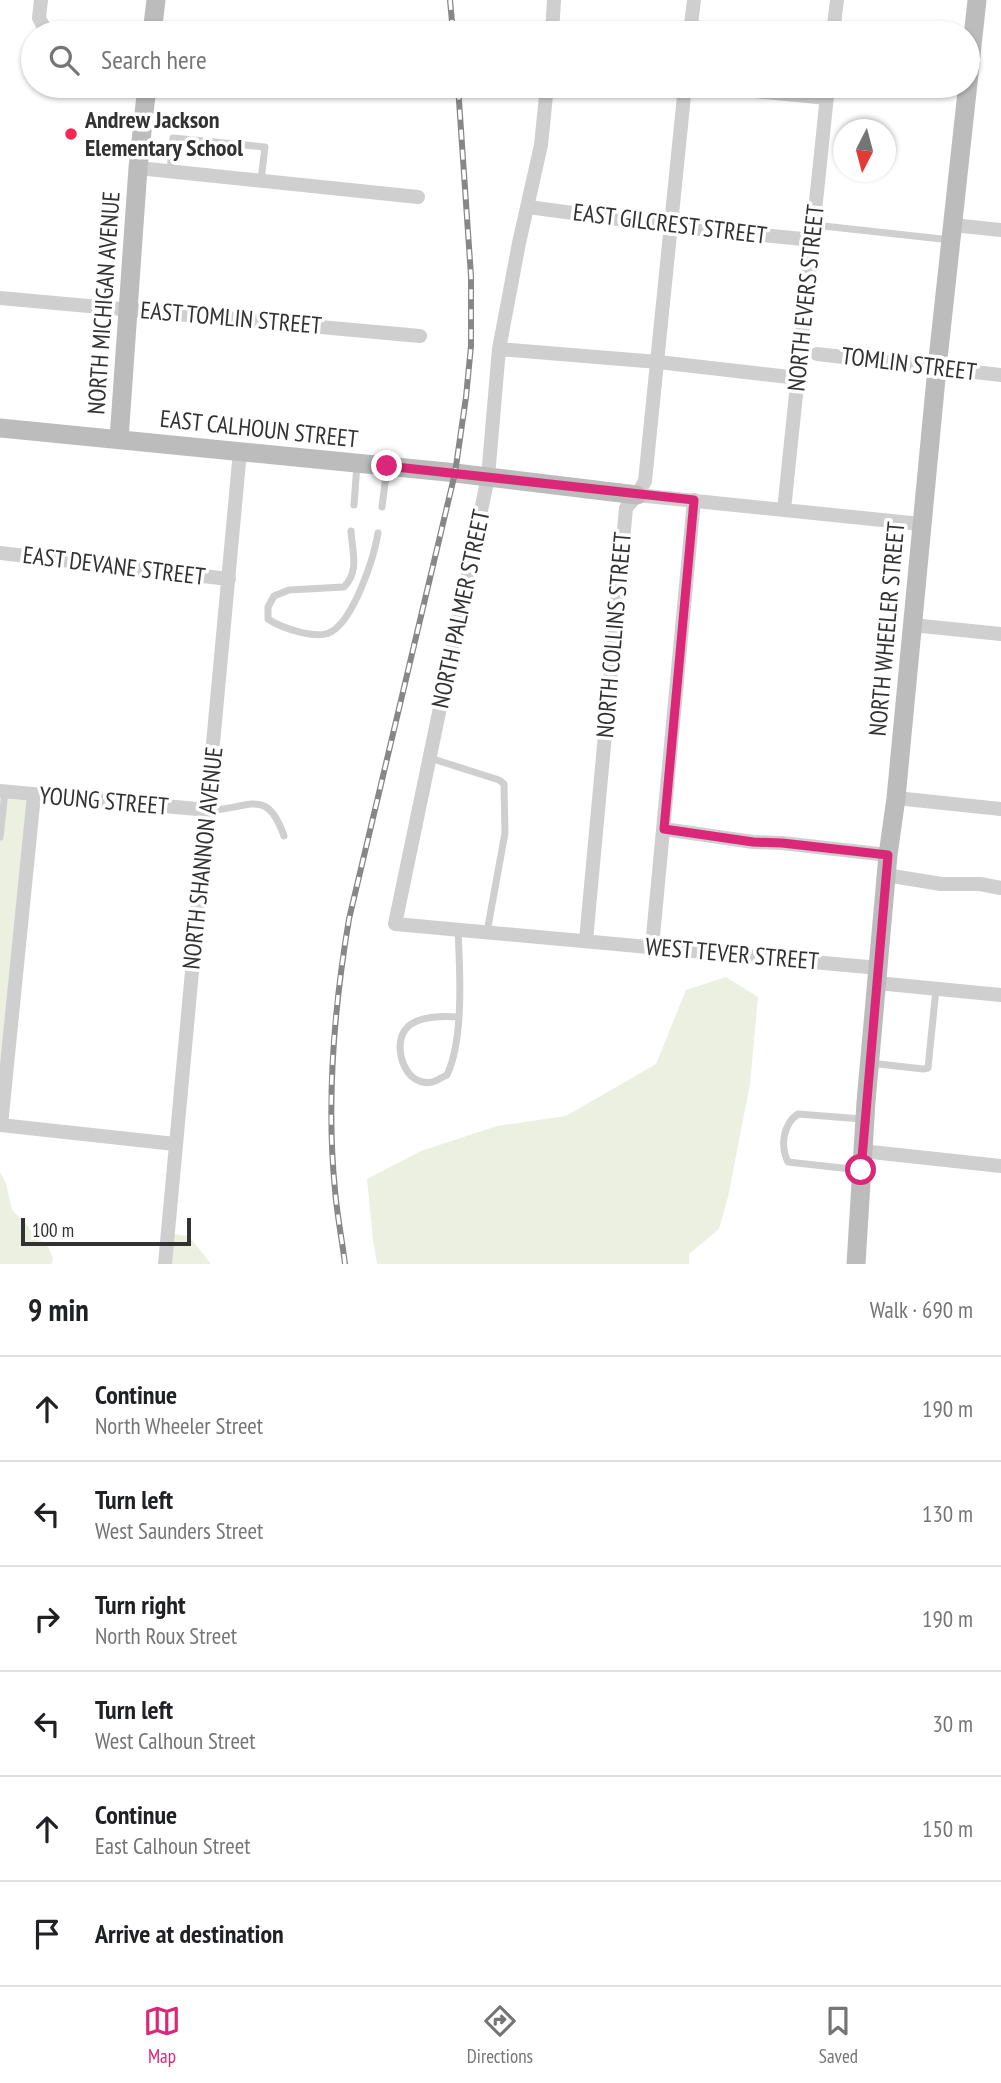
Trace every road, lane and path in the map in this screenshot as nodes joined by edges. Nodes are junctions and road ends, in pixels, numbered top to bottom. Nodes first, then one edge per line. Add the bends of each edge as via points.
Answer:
1 (41, 0) edge
2 (156, 0) edge
3 (554, 0) edge
4 (694, 0) edge
5 (837, 0) edge
6 (977, 0) edge
7 (41, 21) edge
8 (154, 21) edge
9 (553, 21) edge
10 (691, 21) edge
11 (834, 21) edge
12 (975, 21) edge
13 (146, 98) edge
14 (546, 98) edge
15 (684, 98) edge
16 (826, 98) edge
17 (966, 98) edge
18 (138, 168) junction
19 (170, 171) junction
20 (261, 180) junction
21 (418, 197) dead end
22 (528, 207) junction
23 (671, 226) junction
24 (1001, 230) edge
25 (813, 233) junction
26 (952, 233) junction
27 (0, 298) edge
28 (129, 308) junction
29 (420, 336) dead end
30 (499, 349) junction
31 (817, 354) dead end
32 (658, 362) junction
33 (937, 368) junction
34 (1001, 375) edge
35 (798, 378) junction
36 (0, 428) edge
37 (118, 439) junction
38 (240, 451) junction
39 (357, 463) junction
40 (387, 466) junction
41 (488, 478) junction
42 (637, 495) junction
43 (694, 500) junction
44 (354, 505) dead end
45 (382, 508) dead end
46 (784, 510) junction
47 (921, 524) junction
48 (351, 531) dead end
49 (378, 533) dead end
50 (0, 553) edge
51 (229, 579) junction
52 (912, 625) junction
53 (1001, 634) edge
54 (430, 758) junction
55 (3, 791) edge
56 (34, 795) junction
57 (896, 798) junction
58 (1001, 809) edge
59 (208, 810) junction
60 (1, 815) edge
61 (664, 829) junction
62 (284, 836) dead end
63 (0, 837) edge
64 (887, 865) junction
65 (1001, 888) edge
66 (395, 923) joint
67 (458, 929) junction
68 (487, 932) junction
69 (586, 940) junction
70 (652, 947) junction
71 (878, 976) junction
72 (936, 989) junction
73 (1001, 995) edge
74 (458, 1017) junction
75 (869, 1063) junction
76 (864, 1119) junction
77 (1, 1125) edge
78 (175, 1144) junction
79 (862, 1160) junction
80 (1001, 1166) edge
81 (165, 1264) edge
82 (856, 1264) edge

1 - 7 street
2 - 8 main road
3 - 9 street
4 - 10 street
5 - 11 street
6 - 12 main road, NORTH WHEELER STREET
13 - 18 main road, NORTH MICHIGAN AVENUE
14 - 22 street, NORTH PALMER STREET
15 - 23 street, NORTH COLLINS STREET
16 - 25 street, NORTH EVERS STREET
17 - 26 main road, NORTH WHEELER STREET
18 - 19 street
18 - 28 main road, NORTH MICHIGAN AVENUE
19 - 20 street
19 - 20 lane via 173,138 199,140 265,147
20 - 21 street
22 - 23 street, EAST GILCREST STREET
22 - 30 street, NORTH PALMER STREET
23 - 25 street, EAST GILCREST STREET
23 - 32 street, NORTH COLLINS STREET
24 - 26 street
25 - 26 lane
25 - 35 street, NORTH EVERS STREET
26 - 33 main road, NORTH WHEELER STREET
27 - 28 street, EAST TOMLIN STREET
28 - 29 street, EAST TOMLIN STREET
28 - 37 main road, NORTH MICHIGAN AVENUE
30 - 32 street
30 - 41 street, NORTH PALMER STREET
31 - 33 street, TOMLIN STREET
32 - 35 street
32 - 42 street, NORTH COLLINS STREET via 645,481
33 - 34 street, TOMLIN STREET
33 - 47 main road, NORTH WHEELER STREET
35 - 46 street, NORTH EVERS STREET
36 - 37 main road, EAST CALHOUN STREET
37 - 38 main road, EAST CALHOUN STREET
38 - 39 main road, EAST CALHOUN STREET
38 - 51 street, NORTH SHANNON AVENUE
39 - 40 main road, EAST CALHOUN STREET
39 - 44 lane
40 - 41 main road, EAST CALHOUN STREET
40 - 45 lane
41 - 42 main road, EAST CALHOUN STREET
41 - 54 street, NORTH PALMER STREET
42 - 43 street
42 - 69 street, NORTH COLLINS STREET via 626,508
43 - 46 street
43 - 61 street
46 - 47 street
47 - 52 main road, NORTH WHEELER STREET
48 - 49 lane via 351,579 344,586 289,590 274,596 268,619 303,632 331,632 365,582
50 - 51 street, EAST DEVANE STREET
51 - 59 street, NORTH SHANNON AVENUE
52 - 53 street
52 - 57 main road, NORTH WHEELER STREET
54 - 66 street, NORTH PALMER STREET
54 - 68 lane via 504,784 505,833
55 - 56 street, YOUNG STREET
55 - 60 lane
56 - 59 street, YOUNG STREET
56 - 77 street
57 - 58 street
57 - 64 main road, NORTH WHEELER STREET
59 - 62 lane via 245,803 265,806 275,813
59 - 78 street, NORTH SHANNON AVENUE
60 - 63 lane
61 - 64 street via 782,843
61 - 70 street
64 - 65 street via 941,884
64 - 71 main road, NORTH WHEELER STREET
66 - 67 street, WEST TEVER STREET
67 - 68 street, WEST TEVER STREET
67 - 74 lane
68 - 69 street, WEST TEVER STREET
69 - 70 street, WEST TEVER STREET
70 - 71 street, WEST TEVER STREET
71 - 72 street, WEST TEVER STREET
71 - 75 main road, NORTH WHEELER STREET
72 - 73 street, WEST TEVER STREET
72 - 75 lane via 928,1068
74 - 74 lane via 447,1075 431,1083 417,1081 406,1070 400,1048 404,1030 414,1022
75 - 76 main road, NORTH WHEELER STREET
76 - 79 main road, NORTH WHEELER STREET
76 - 79 lane via 799,1114 790,1119 785,1133 788,1162
77 - 78 street
78 - 81 street, NORTH SHANNON AVENUE
79 - 80 street
79 - 82 main road, NORTH WHEELER STREET

